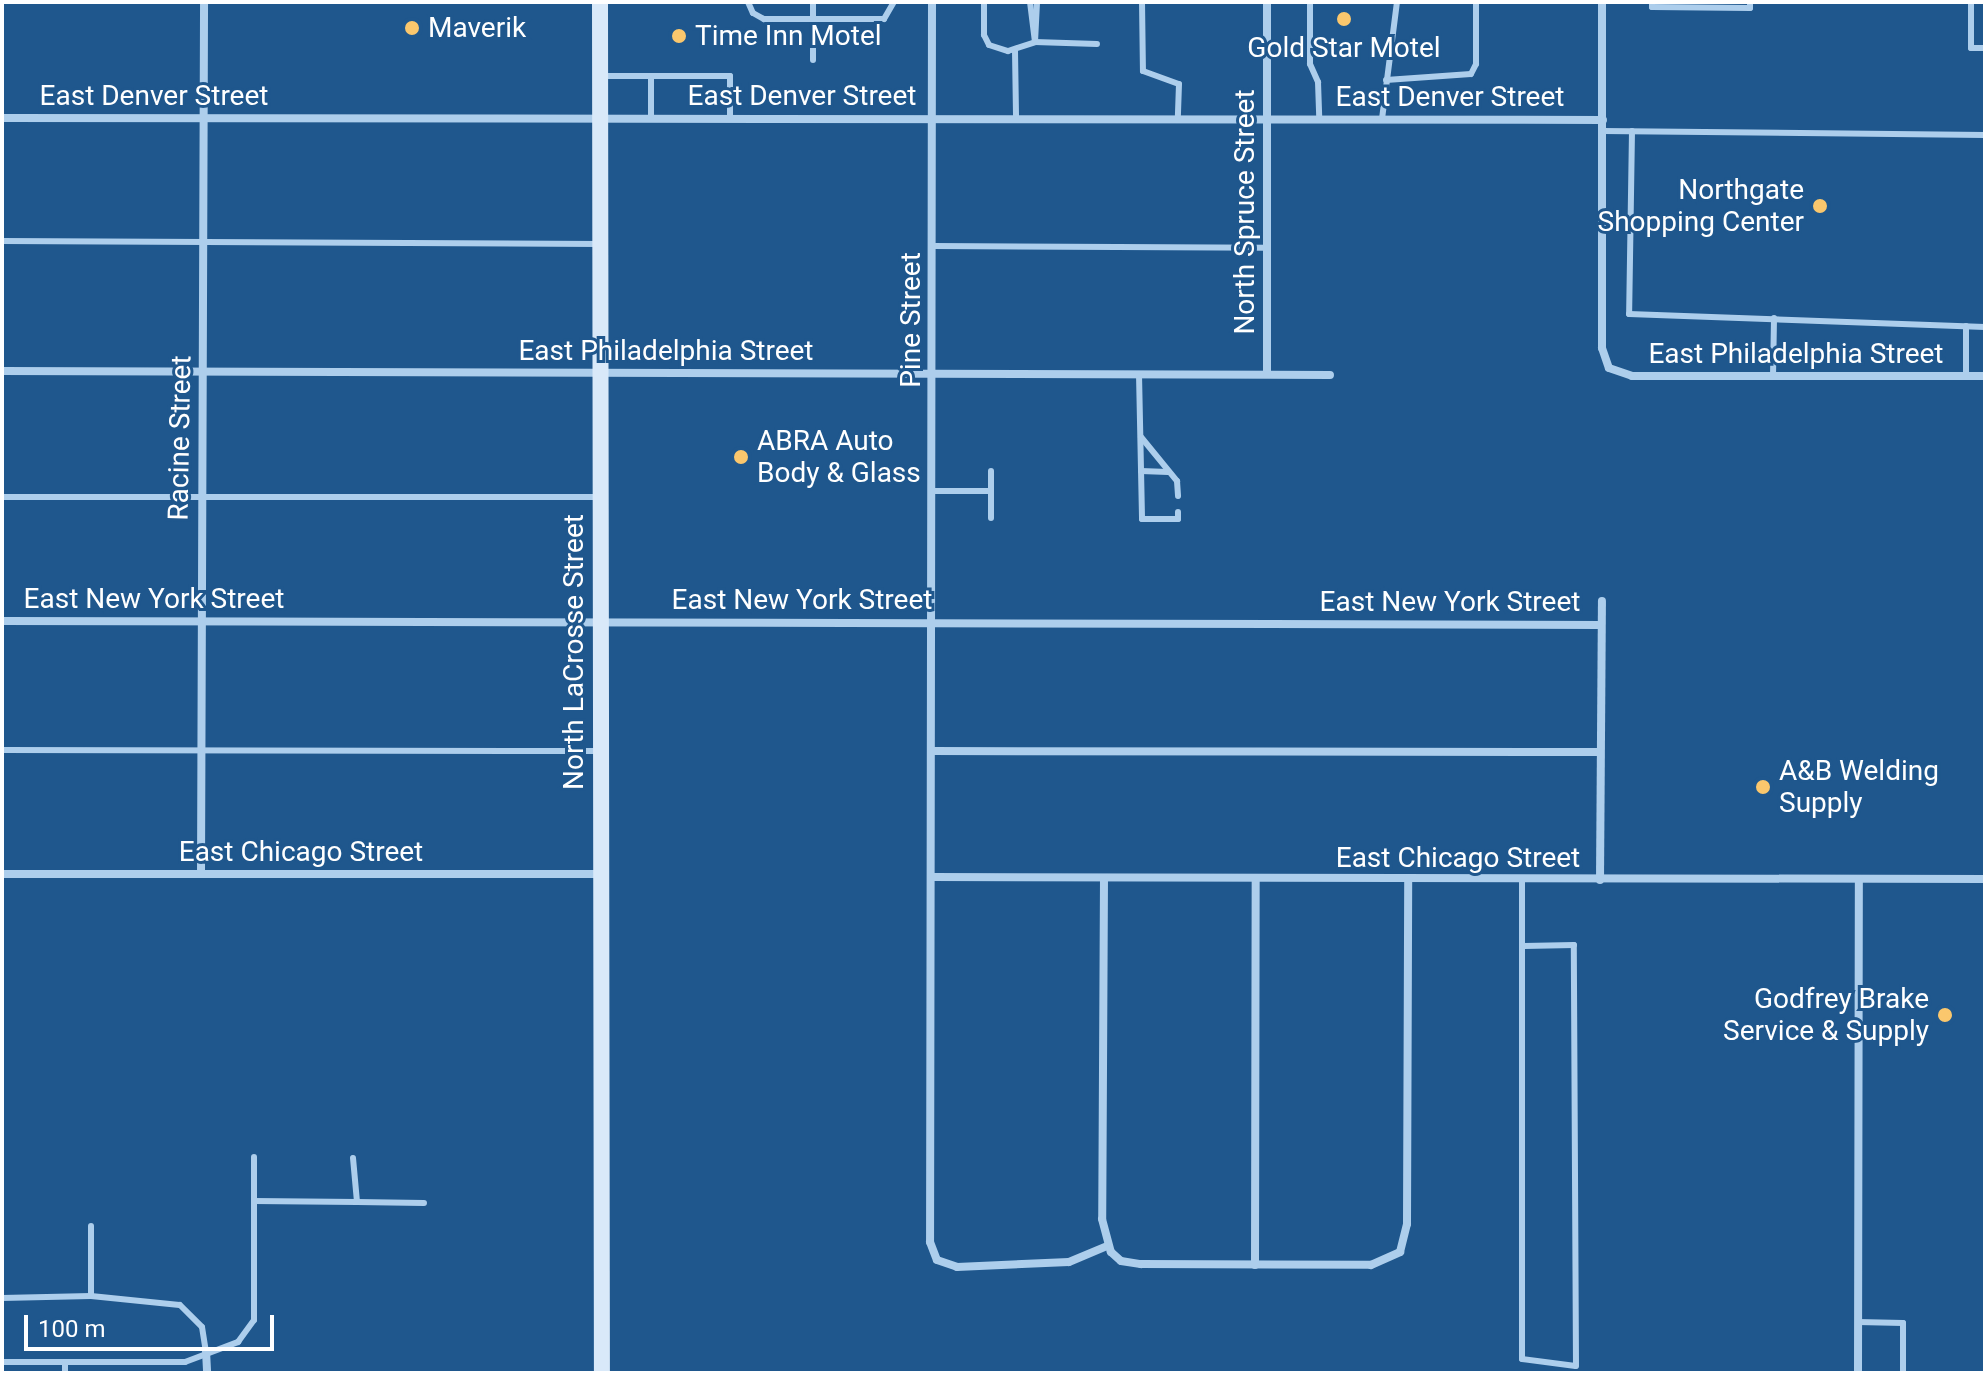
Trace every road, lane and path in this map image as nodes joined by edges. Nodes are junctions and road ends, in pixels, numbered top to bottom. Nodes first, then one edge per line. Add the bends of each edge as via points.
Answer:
1 (204, 2) edge
2 (600, 2) edge
3 (748, 2) edge
4 (813, 2) edge
5 (894, 2) edge
6 (932, 2) edge
7 (984, 2) edge
8 (1030, 2) edge
9 (1037, 2) edge
10 (1142, 2) edge
11 (1267, 2) edge
12 (1310, 2) edge
13 (1397, 2) edge
14 (1476, 2) edge
15 (1602, 2) edge
16 (1652, 2) edge
17 (1750, 2) edge
18 (1971, 2) edge
19 (813, 19) junction
20 (1035, 42) junction
21 (1097, 44) dead end
22 (1985, 48) edge
23 (1015, 51) junction
24 (813, 60) dead end
25 (600, 76) junction
26 (651, 76) junction
27 (1386, 80) junction
28 (2, 118) edge
29 (600, 118) junction
30 (651, 118) junction
31 (730, 118) junction
32 (933, 118) junction
33 (1016, 118) junction
34 (1178, 118) junction
35 (1268, 118) junction
36 (1319, 118) junction
37 (203, 119) junction
38 (1382, 119) junction
39 (1603, 120) junction
40 (1603, 131) junction
41 (1632, 131) junction
42 (1985, 135) edge
43 (2, 241) edge
44 (203, 241) junction
45 (600, 244) junction
46 (933, 246) junction
47 (1268, 248) junction
48 (1774, 318) junction
49 (1966, 326) junction
50 (1985, 327) edge
51 (2, 371) edge
52 (202, 372) junction
53 (600, 373) junction
54 (933, 374) junction
55 (1139, 374) junction
56 (1267, 374) junction
57 (1330, 375) dead end
58 (1773, 376) junction
59 (1966, 376) junction
60 (1985, 376) edge
61 (1140, 436) junction
62 (991, 471) dead end
63 (1141, 471) junction
64 (1168, 472) junction
65 (933, 491) junction
66 (991, 491) junction
67 (1178, 496) dead end
68 (2, 497) edge
69 (201, 497) junction
70 (600, 497) junction
71 (1178, 512) dead end
72 (991, 518) dead end
73 (1602, 601) dead end
74 (600, 620) junction
75 (2, 621) edge
76 (200, 621) junction
77 (932, 622) junction
78 (1601, 625) junction
79 (2, 750) edge
80 (200, 751) junction
81 (600, 751) junction
82 (932, 751) junction
83 (1600, 752) junction
84 (2, 874) edge
85 (201, 874) junction
86 (600, 874) junction
87 (932, 877) junction
88 (1104, 878) junction
89 (1256, 879) junction
90 (1408, 879) junction
91 (1859, 879) junction
92 (1985, 879) edge
93 (1522, 880) junction
94 (1600, 880) junction
95 (1522, 946) junction
96 (254, 1157) dead end
97 (353, 1158) dead end
98 (254, 1201) junction
99 (357, 1202) junction
100 (424, 1203) dead end
101 (91, 1226) dead end
102 (1107, 1246) junction
103 (1255, 1265) junction
104 (91, 1296) junction
105 (2, 1298) edge
106 (1858, 1322) junction
107 (206, 1351) junction
108 (2, 1362) edge
109 (65, 1362) junction
110 (65, 1373) edge
111 (207, 1373) edge
112 (602, 1373) edge
113 (1858, 1373) edge
114 (1903, 1373) edge

1 - 37 street, Racine Street
2 - 25 main road, North LaCrosse Street
3 - 19 lane via 764,19
4 - 19 lane
5 - 19 lane via 884,19
6 - 32 street, Pine Street
7 - 23 lane via 989,45
8 - 20 lane
9 - 20 lane
10 - 34 lane via 1143,71 1179,84
11 - 35 street, North Spruce Street
12 - 36 lane via 1310,64 1318,82
13 - 27 lane
14 - 27 lane via 1476,64 1471,74
15 - 39 street
16 - 17 lane via 1652,7 1750,8
18 - 22 lane via 1971,48
19 - 24 lane
20 - 21 lane
20 - 23 lane
23 - 33 lane
25 - 26 lane
25 - 29 main road, North LaCrosse Street
26 - 30 lane
26 - 31 lane via 730,76
27 - 38 lane
28 - 37 street, East Denver Street
29 - 30 street, East Denver Street
29 - 37 street, East Denver Street
29 - 45 main road, North LaCrosse Street
30 - 31 street, East Denver Street
31 - 32 street, East Denver Street
32 - 33 street, East Denver Street
32 - 46 street, Pine Street
33 - 34 street, East Denver Street
34 - 35 street, East Denver Street
35 - 36 street, East Denver Street
35 - 47 street, North Spruce Street
36 - 38 street, East Denver Street
37 - 44 street, Racine Street
38 - 39 street, East Denver Street
39 - 40 street
40 - 41 lane
40 - 58 street, East Philadelphia Street via 1602,348 1609,368 1632,376
41 - 42 lane
41 - 48 lane via 1629,314
43 - 44 lane
44 - 45 lane
44 - 52 street, Racine Street
45 - 53 main road, North LaCrosse Street
46 - 47 lane
46 - 54 street, Pine Street
47 - 56 street, North Spruce Street
48 - 49 lane
48 - 58 lane
49 - 50 lane
49 - 59 lane
51 - 52 street, East Philadelphia Street
52 - 53 street, East Philadelphia Street
52 - 69 street, Racine Street
53 - 54 street, East Philadelphia Street
53 - 70 main road, North LaCrosse Street
54 - 55 street, East Philadelphia Street
54 - 65 street, Pine Street
55 - 56 street, East Philadelphia Street
55 - 61 lane
56 - 57 street, East Philadelphia Street
58 - 59 street, East Philadelphia Street
59 - 60 street, East Philadelphia Street
61 - 63 lane
61 - 64 lane
62 - 66 lane
63 - 64 lane
63 - 71 lane via 1142,519 1178,519
64 - 67 lane via 1177,481
65 - 66 lane
65 - 77 street, Pine Street
66 - 72 lane
68 - 69 lane
69 - 70 lane
69 - 76 street, Racine Street
70 - 74 main road, North LaCrosse Street
73 - 78 street
74 - 76 street, East New York Street
74 - 77 street, East New York Street
74 - 81 main road, North LaCrosse Street
75 - 76 street, East New York Street
76 - 80 street, Racine Street
77 - 78 street, East New York Street
77 - 82 street, Pine Street
78 - 83 street
79 - 80 lane
80 - 81 lane
80 - 85 street, Racine Street
81 - 86 main road, North LaCrosse Street
82 - 83 street
82 - 87 street, Pine Street
83 - 94 street
84 - 85 street, East Chicago Street
85 - 86 street, East Chicago Street
86 - 112 main road, North LaCrosse Street
87 - 88 street, East Chicago Street
87 - 102 street, Pine Street via 932,1253 957,1267 1042,1265 1080,1259
88 - 89 street, East Chicago Street
88 - 102 street via 1102,1219
89 - 90 street, East Chicago Street
89 - 103 street
90 - 93 street, East Chicago Street
90 - 103 street via 1404,1245 1392,1259 1371,1265
91 - 92 street, East Chicago Street
91 - 94 street, East Chicago Street
91 - 106 street
93 - 94 street, East Chicago Street
93 - 95 lane
95 - 95 lane via 1522,1359 1576,1366 1574,945
96 - 98 lane
97 - 99 lane
98 - 99 lane
98 - 107 lane via 254,1320 238,1342
99 - 100 lane
101 - 104 lane
102 - 103 street via 1129,1263
104 - 105 lane
104 - 107 lane via 180,1305 202,1327
106 - 113 street
106 - 114 lane via 1903,1323
107 - 109 lane via 185,1362
107 - 111 street
108 - 109 lane
109 - 110 lane

